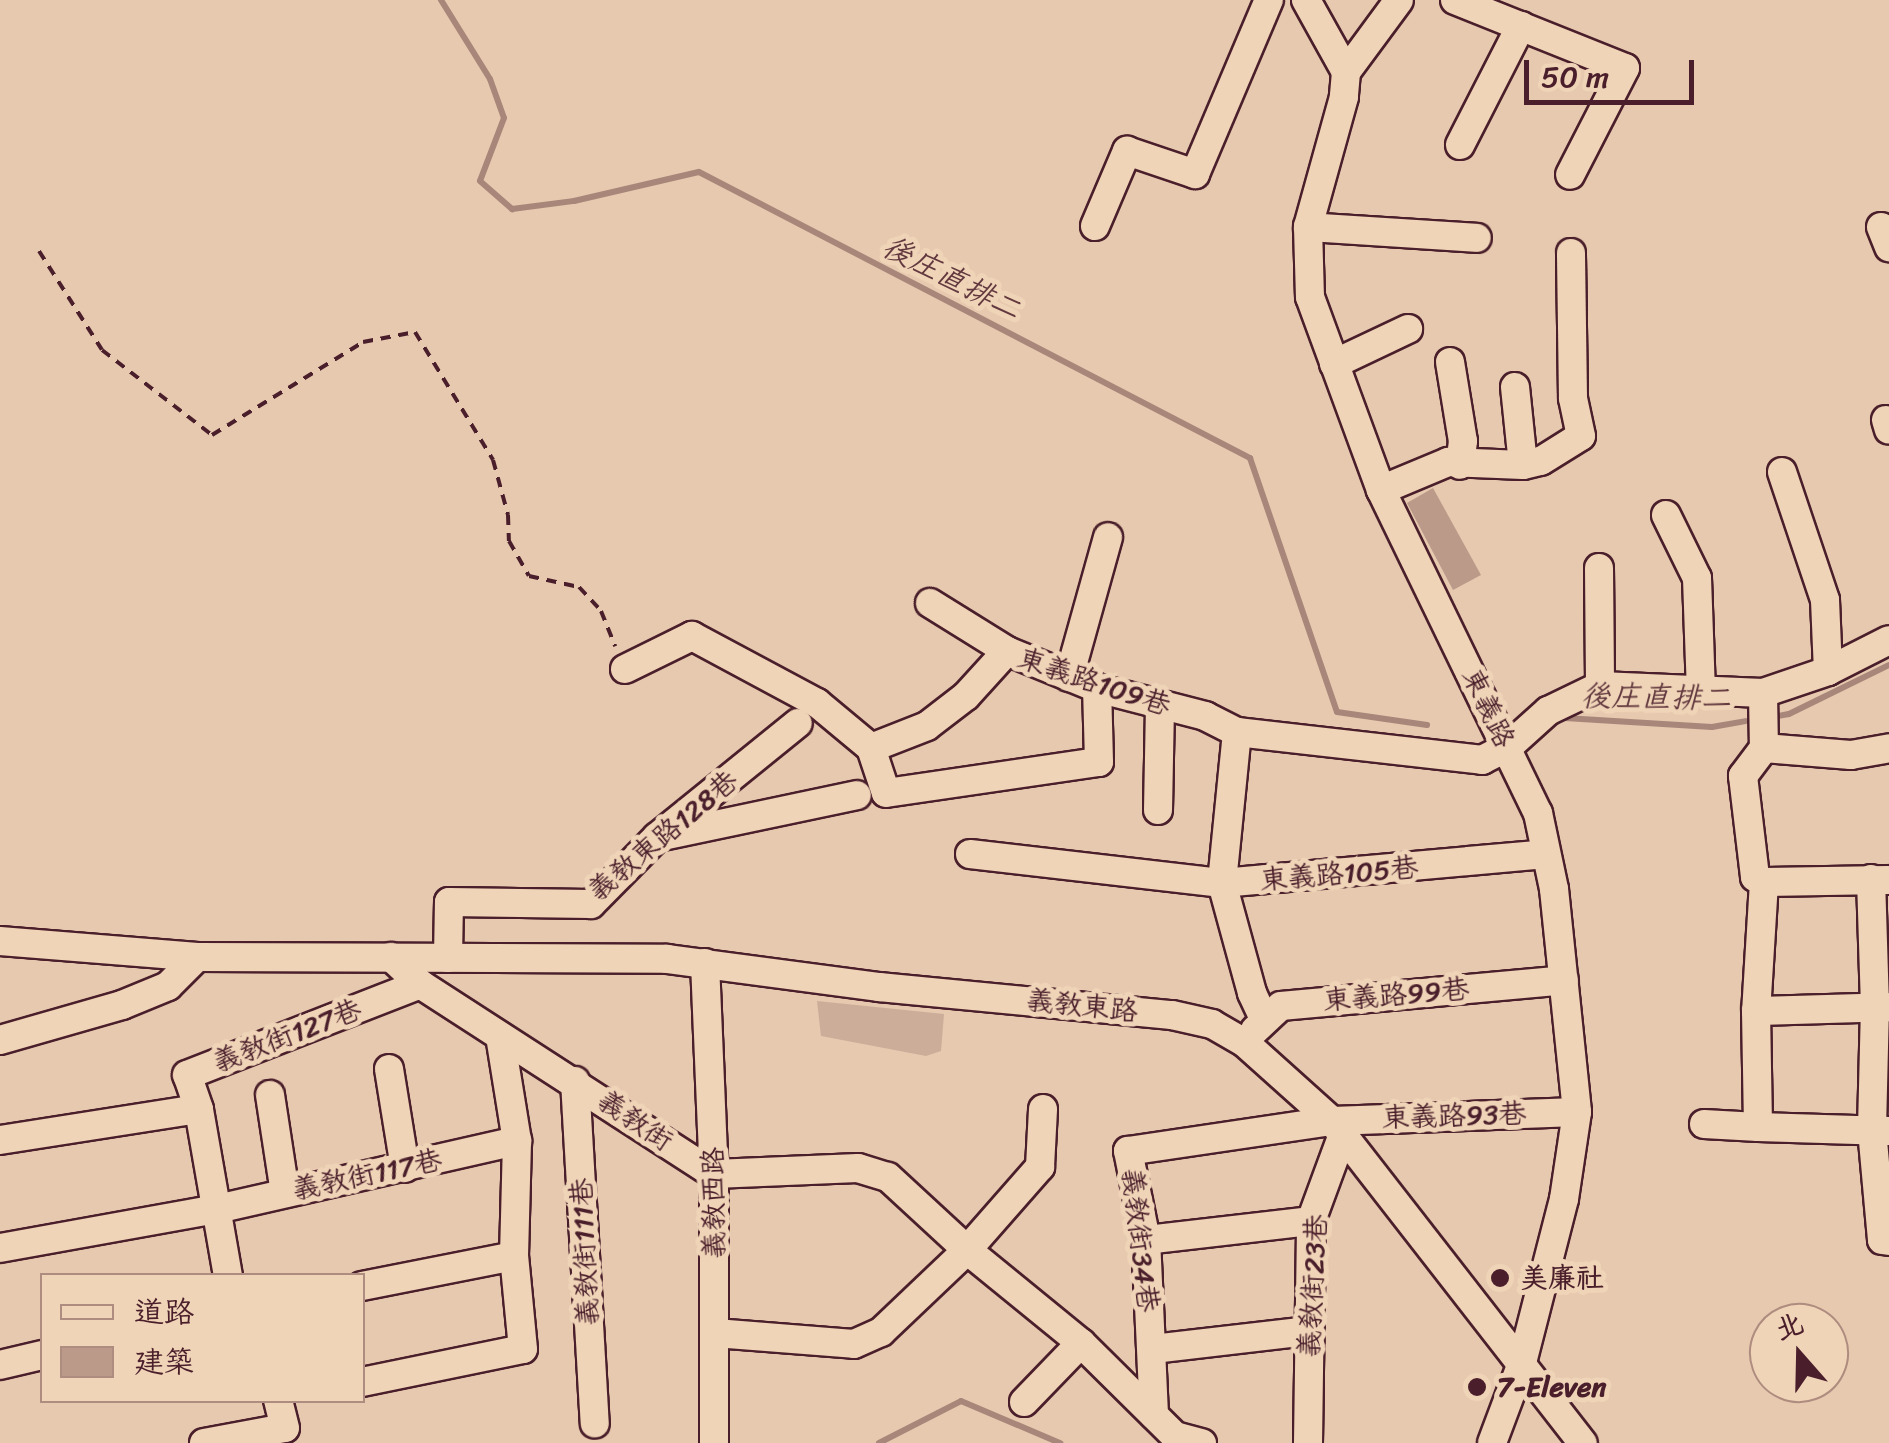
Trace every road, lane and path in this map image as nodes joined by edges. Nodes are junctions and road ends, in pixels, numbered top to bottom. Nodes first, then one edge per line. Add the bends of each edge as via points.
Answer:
1 (1270, 0) edge
2 (1306, 0) edge
3 (1399, 0) edge
4 (1455, 0) edge
5 (1521, 26) junction
6 (1346, 72) junction
7 (1460, 145) dead end
8 (1570, 175) dead end
9 (1095, 226) dead end
10 (1308, 226) junction
11 (1478, 238) dead end
12 (39, 252) dead end
13 (1572, 253) dead end
14 (1408, 329) dead end
15 (1450, 362) dead end
16 (1334, 364) junction
17 (1515, 387) dead end
18 (1460, 465) junction
19 (1523, 465) junction
20 (1782, 472) dead end
21 (1381, 490) junction
22 (1666, 515) dead end
23 (1108, 537) dead end
24 (1599, 568) dead end
25 (930, 603) dead end
26 (1889, 640) edge
27 (1007, 652) junction
28 (625, 668) joint
29 (1828, 670) junction
30 (1070, 677) junction
31 (1600, 686) junction
32 (1097, 688) junction
33 (1700, 690) junction
34 (1763, 693) junction
35 (1160, 706) junction
36 (798, 723) dead end
37 (1237, 732) junction
38 (1508, 747) junction
39 (870, 748) junction
40 (1764, 748) junction
41 (1889, 748) edge
42 (858, 795) dead end
43 (1158, 810) dead end
44 (657, 837) junction
45 (970, 854) dead end
46 (1546, 854) junction
47 (1880, 879) edge
48 (1764, 882) junction
49 (1222, 884) junction
50 (0, 941) edge
51 (198, 957) junction
52 (391, 957) junction
53 (448, 958) junction
54 (705, 963) junction
55 (1564, 980) junction
56 (420, 984) junction
57 (1882, 1006) edge
58 (1756, 1010) junction
59 (1264, 1017) junction
60 (500, 1036) junction
61 (0, 1040) edge
62 (1246, 1043) junction
63 (388, 1069) dead end
64 (574, 1081) junction
65 (270, 1095) dead end
66 (199, 1109) junction
67 (1043, 1109) dead end
68 (1577, 1112) junction
69 (1704, 1124) dead end
70 (1337, 1127) junction
71 (1758, 1127) junction
72 (1881, 1130) edge
73 (0, 1140) edge
74 (517, 1140) junction
75 (405, 1168) junction
76 (714, 1174) junction
77 (285, 1193) junction
78 (216, 1209) junction
79 (1311, 1220) junction
80 (1146, 1240) junction
81 (1886, 1241) edge
82 (0, 1248) edge
83 (966, 1250) junction
84 (514, 1256) junction
85 (227, 1273) edge
86 (365, 1285) edge
87 (1308, 1331) junction
88 (715, 1333) junction
89 (1080, 1344) junction
90 (1153, 1349) junction
91 (40, 1355) edge
92 (1522, 1362) junction
93 (0, 1365) edge
94 (365, 1381) edge
95 (1024, 1402) dead end
96 (1154, 1415) junction
97 (595, 1423) dead end
98 (284, 1424) edge
99 (1183, 1441) edge
100 (204, 1443) edge
101 (714, 1443) edge
102 (1308, 1443) edge
103 (1492, 1443) edge
104 (1583, 1443) edge

1 - 9 street via 1195,174 1127,151
2 - 6 street
3 - 6 street
4 - 5 street
5 - 7 street
5 - 8 street via 1626,68
6 - 10 street, 東義路
10 - 11 street
10 - 16 street, 東義路 via 1310,296
12 - 28 path via 102,350 212,435 363,342 415,332 493,460 509,541 529,576 579,587 601,611
13 - 19 street via 1572,398 1580,436
14 - 16 street
15 - 18 street via 1463,440
16 - 21 street, 東義路
17 - 19 street
18 - 19 street
18 - 21 street via 1448,462
20 - 29 street via 1825,600
21 - 38 street, 東義路
22 - 33 street via 1696,578
23 - 30 street
24 - 31 street
25 - 27 street
26 - 29 street
27 - 30 street, 東義路109巷
27 - 39 street, 東義路109巷 via 927,726
28 - 39 street via 692,636 817,703
29 - 34 street
30 - 32 street, 東義路109巷
31 - 33 street
31 - 38 street via 1548,710
32 - 35 street, 東義路109巷
32 - 39 street via 1099,762 886,793
33 - 34 street
34 - 40 street
35 - 37 street, 東義路109巷
35 - 43 street
36 - 44 street, 義教東路128巷
37 - 38 street, 東義路109巷 via 1482,760
37 - 49 street, 東義路105巷
38 - 46 street, 東義路 via 1538,813
40 - 41 street via 1851,756
40 - 48 street via 1743,776 1755,876
42 - 44 street
44 - 53 street, 義教東路128巷 via 591,904 449,902
45 - 49 street
46 - 49 street, 東義路105巷
46 - 55 street, 東義路
47 - 48 street
47 - 57 street
48 - 58 street
49 - 59 street
50 - 51 street
51 - 52 street
51 - 61 street via 168,986
52 - 53 street, 義教東路
52 - 56 street, 義教街
53 - 54 street, 義教東路
54 - 62 street, 義教東路 via 1172,1015 1212,1024
54 - 76 street, 義教西路
55 - 59 street, 東義路99巷 via 1281,1006
55 - 68 street, 東義路
56 - 60 street, 義教街
56 - 66 street, 義教街127巷 via 188,1075
57 - 58 street
57 - 72 street
58 - 71 street
59 - 62 street
60 - 64 street, 義教街
60 - 74 street
62 - 70 street, 義教東路
63 - 75 street
64 - 76 street, 義教街
64 - 97 street, 義教街111巷
65 - 77 street
66 - 73 street, 義教街127巷
66 - 78 street, 義教街127巷
67 - 83 street via 1040,1167
68 - 70 street, 東義路93巷
68 - 92 street, 東義路 via 1564,1198
69 - 71 street
70 - 79 street, 義教街23巷
70 - 80 street, 義教街34巷 via 1128,1151
70 - 92 street, 義教東路
71 - 72 street
72 - 81 street
74 - 75 street, 義教街117巷
74 - 84 street
75 - 77 street, 義教街117巷
76 - 83 street via 858,1168 888,1177
76 - 88 street, 義教西路
77 - 78 street, 義教街117巷
78 - 82 street
78 - 85 street, 義教街127巷
79 - 80 street
79 - 87 street, 義教街23巷
80 - 90 street, 義教街34巷
83 - 88 street via 881,1332 854,1344
83 - 89 street
84 - 86 street
84 - 94 street via 523,1349
87 - 90 street
87 - 102 street, 義教街23巷
88 - 101 street, 義教西路
89 - 95 street
89 - 96 street
90 - 96 street, 義教街34巷
91 - 93 street
92 - 103 street, 東義路
92 - 104 street, 義教東路
96 - 99 street
98 - 100 street

